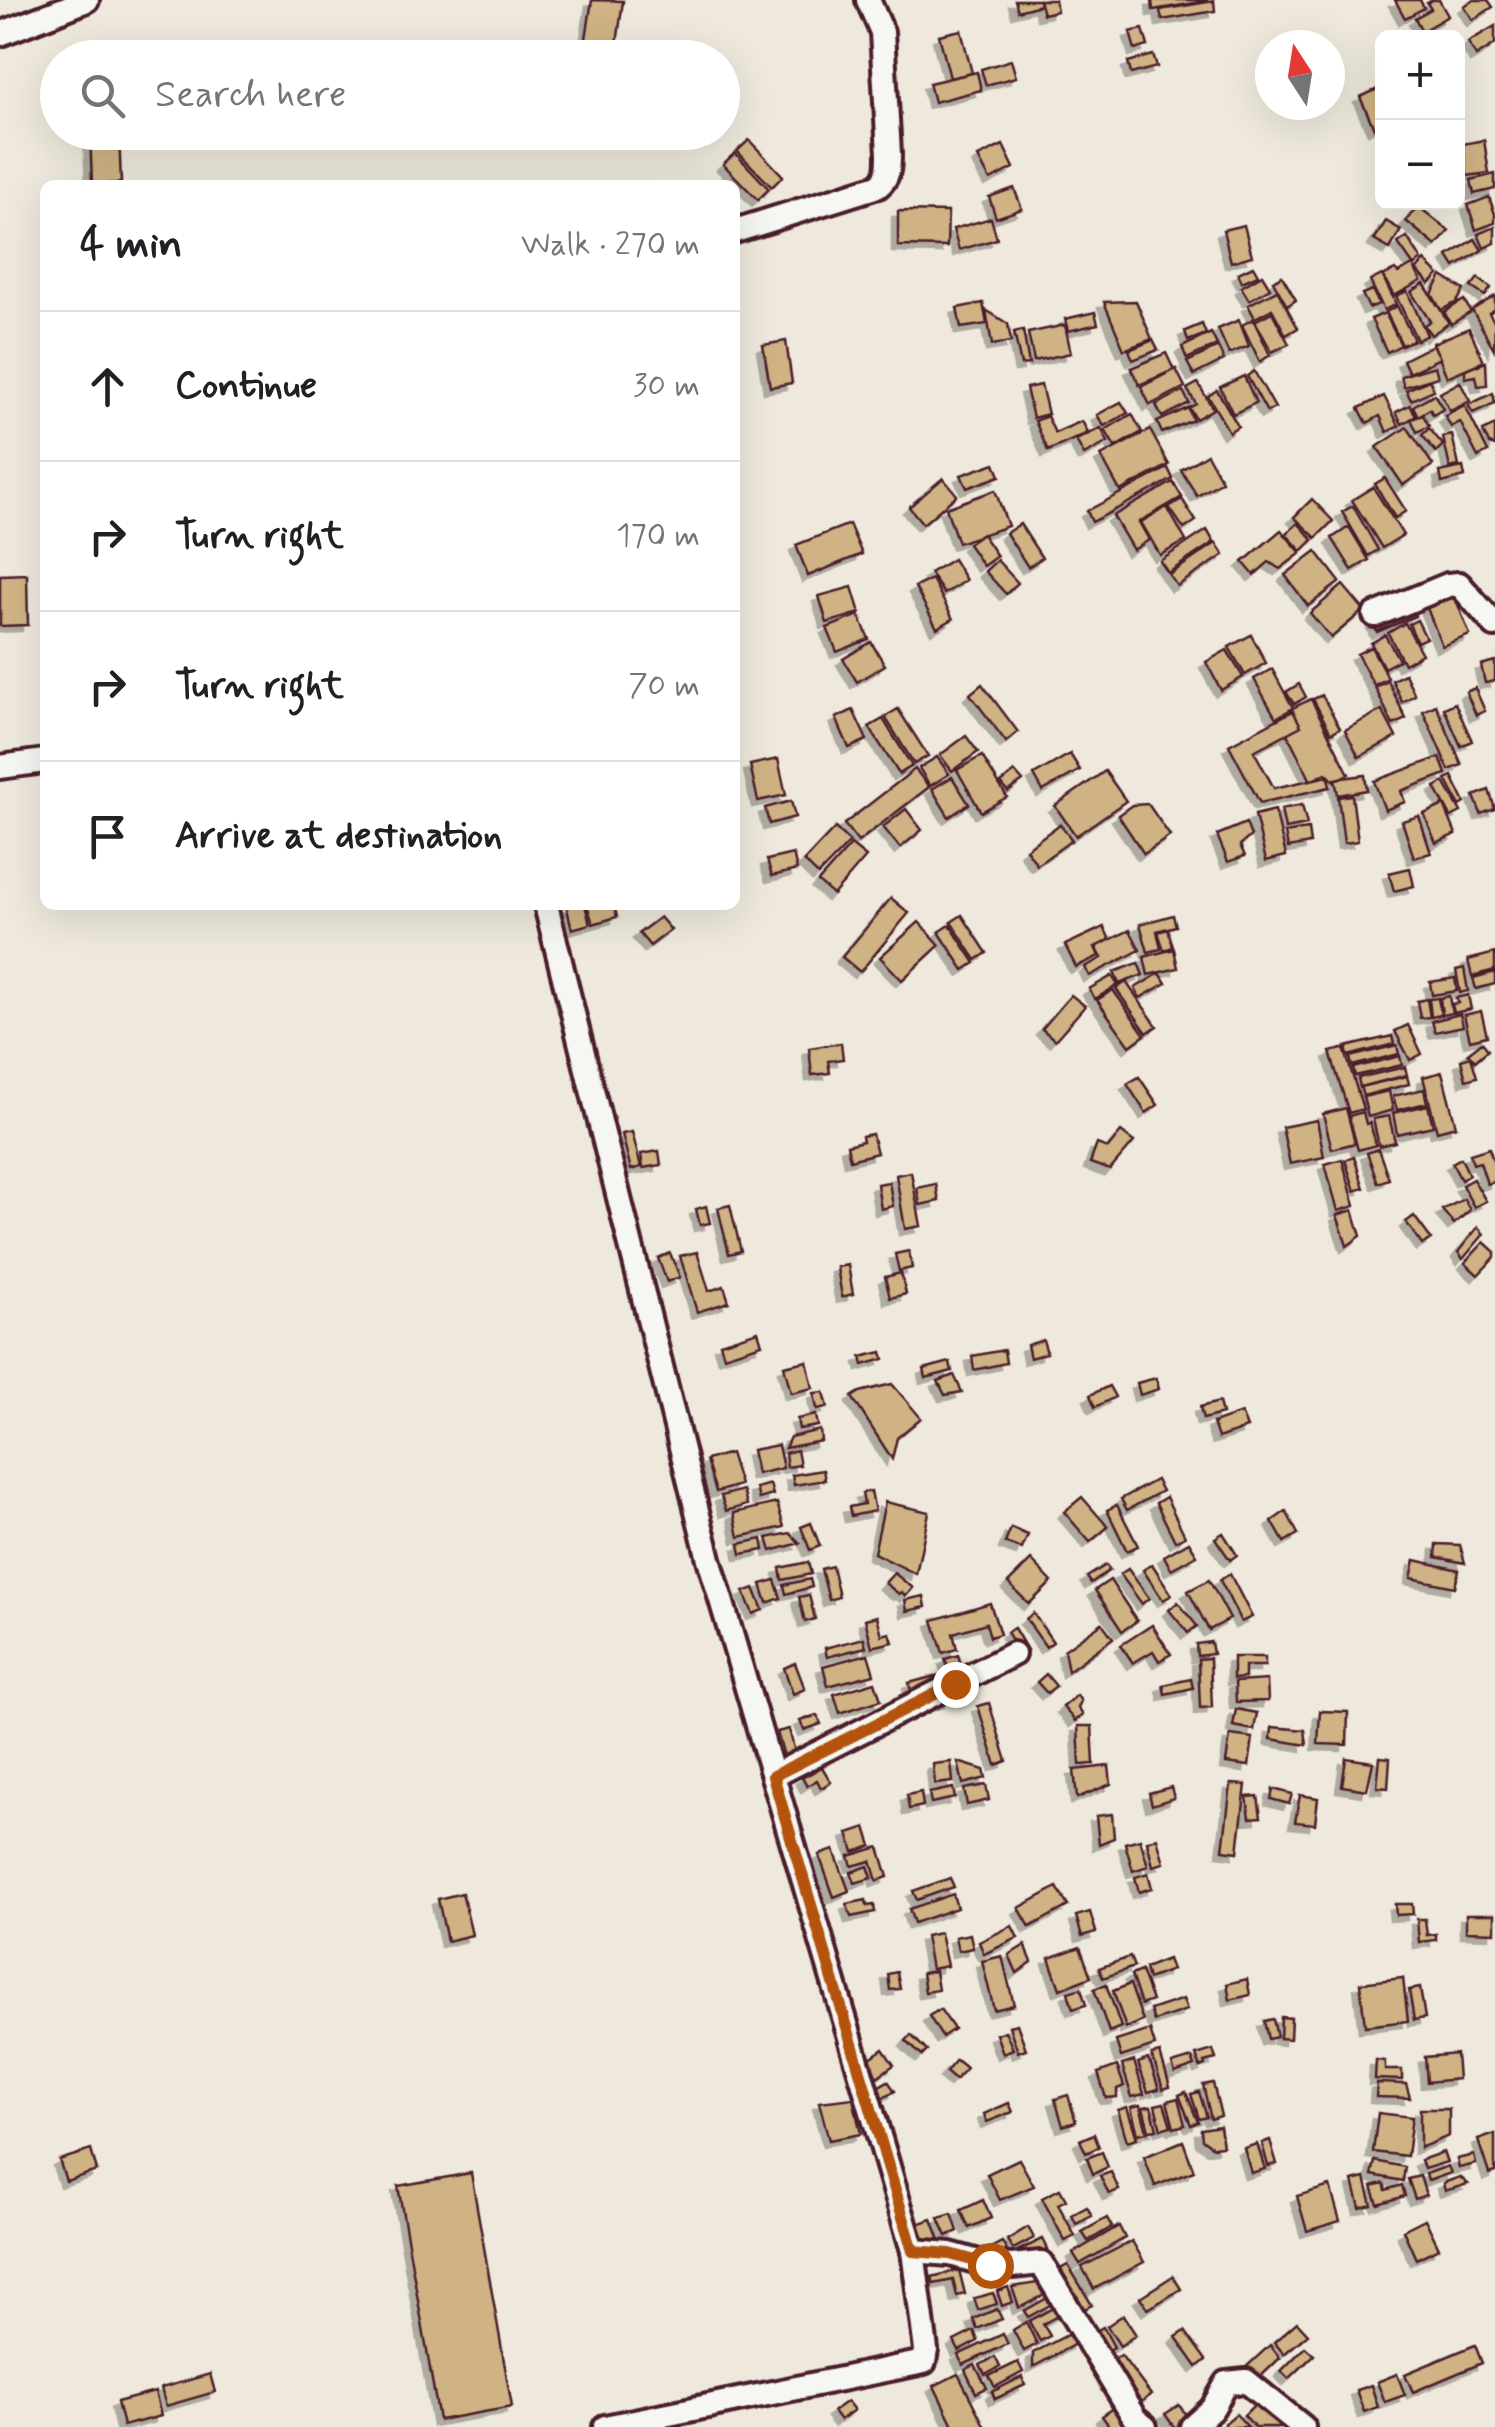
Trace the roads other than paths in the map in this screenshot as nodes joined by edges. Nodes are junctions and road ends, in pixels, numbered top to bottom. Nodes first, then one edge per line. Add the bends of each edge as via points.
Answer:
1 (87, 0) edge
2 (868, 0) edge
3 (0, 34) edge
4 (740, 229) edge
5 (1375, 615) dead end
6 (1495, 625) edge
7 (40, 763) edge
8 (0, 767) edge
9 (547, 910) edge
10 (1013, 1654) dead end
11 (773, 1776) junction
12 (913, 2251) junction
13 (605, 2427) edge
14 (1145, 2427) edge
15 (1192, 2427) edge
16 (1303, 2427) edge

1 - 3 street
2 - 4 street via 882,32 890,154 884,182
5 - 6 street via 1459,584
7 - 8 street
9 - 11 street via 709,1559
10 - 11 street
11 - 12 street
12 - 13 street via 924,2362
12 - 14 street via 990,2265 1041,2263
15 - 16 street via 1212,2410 1227,2383 1246,2381

